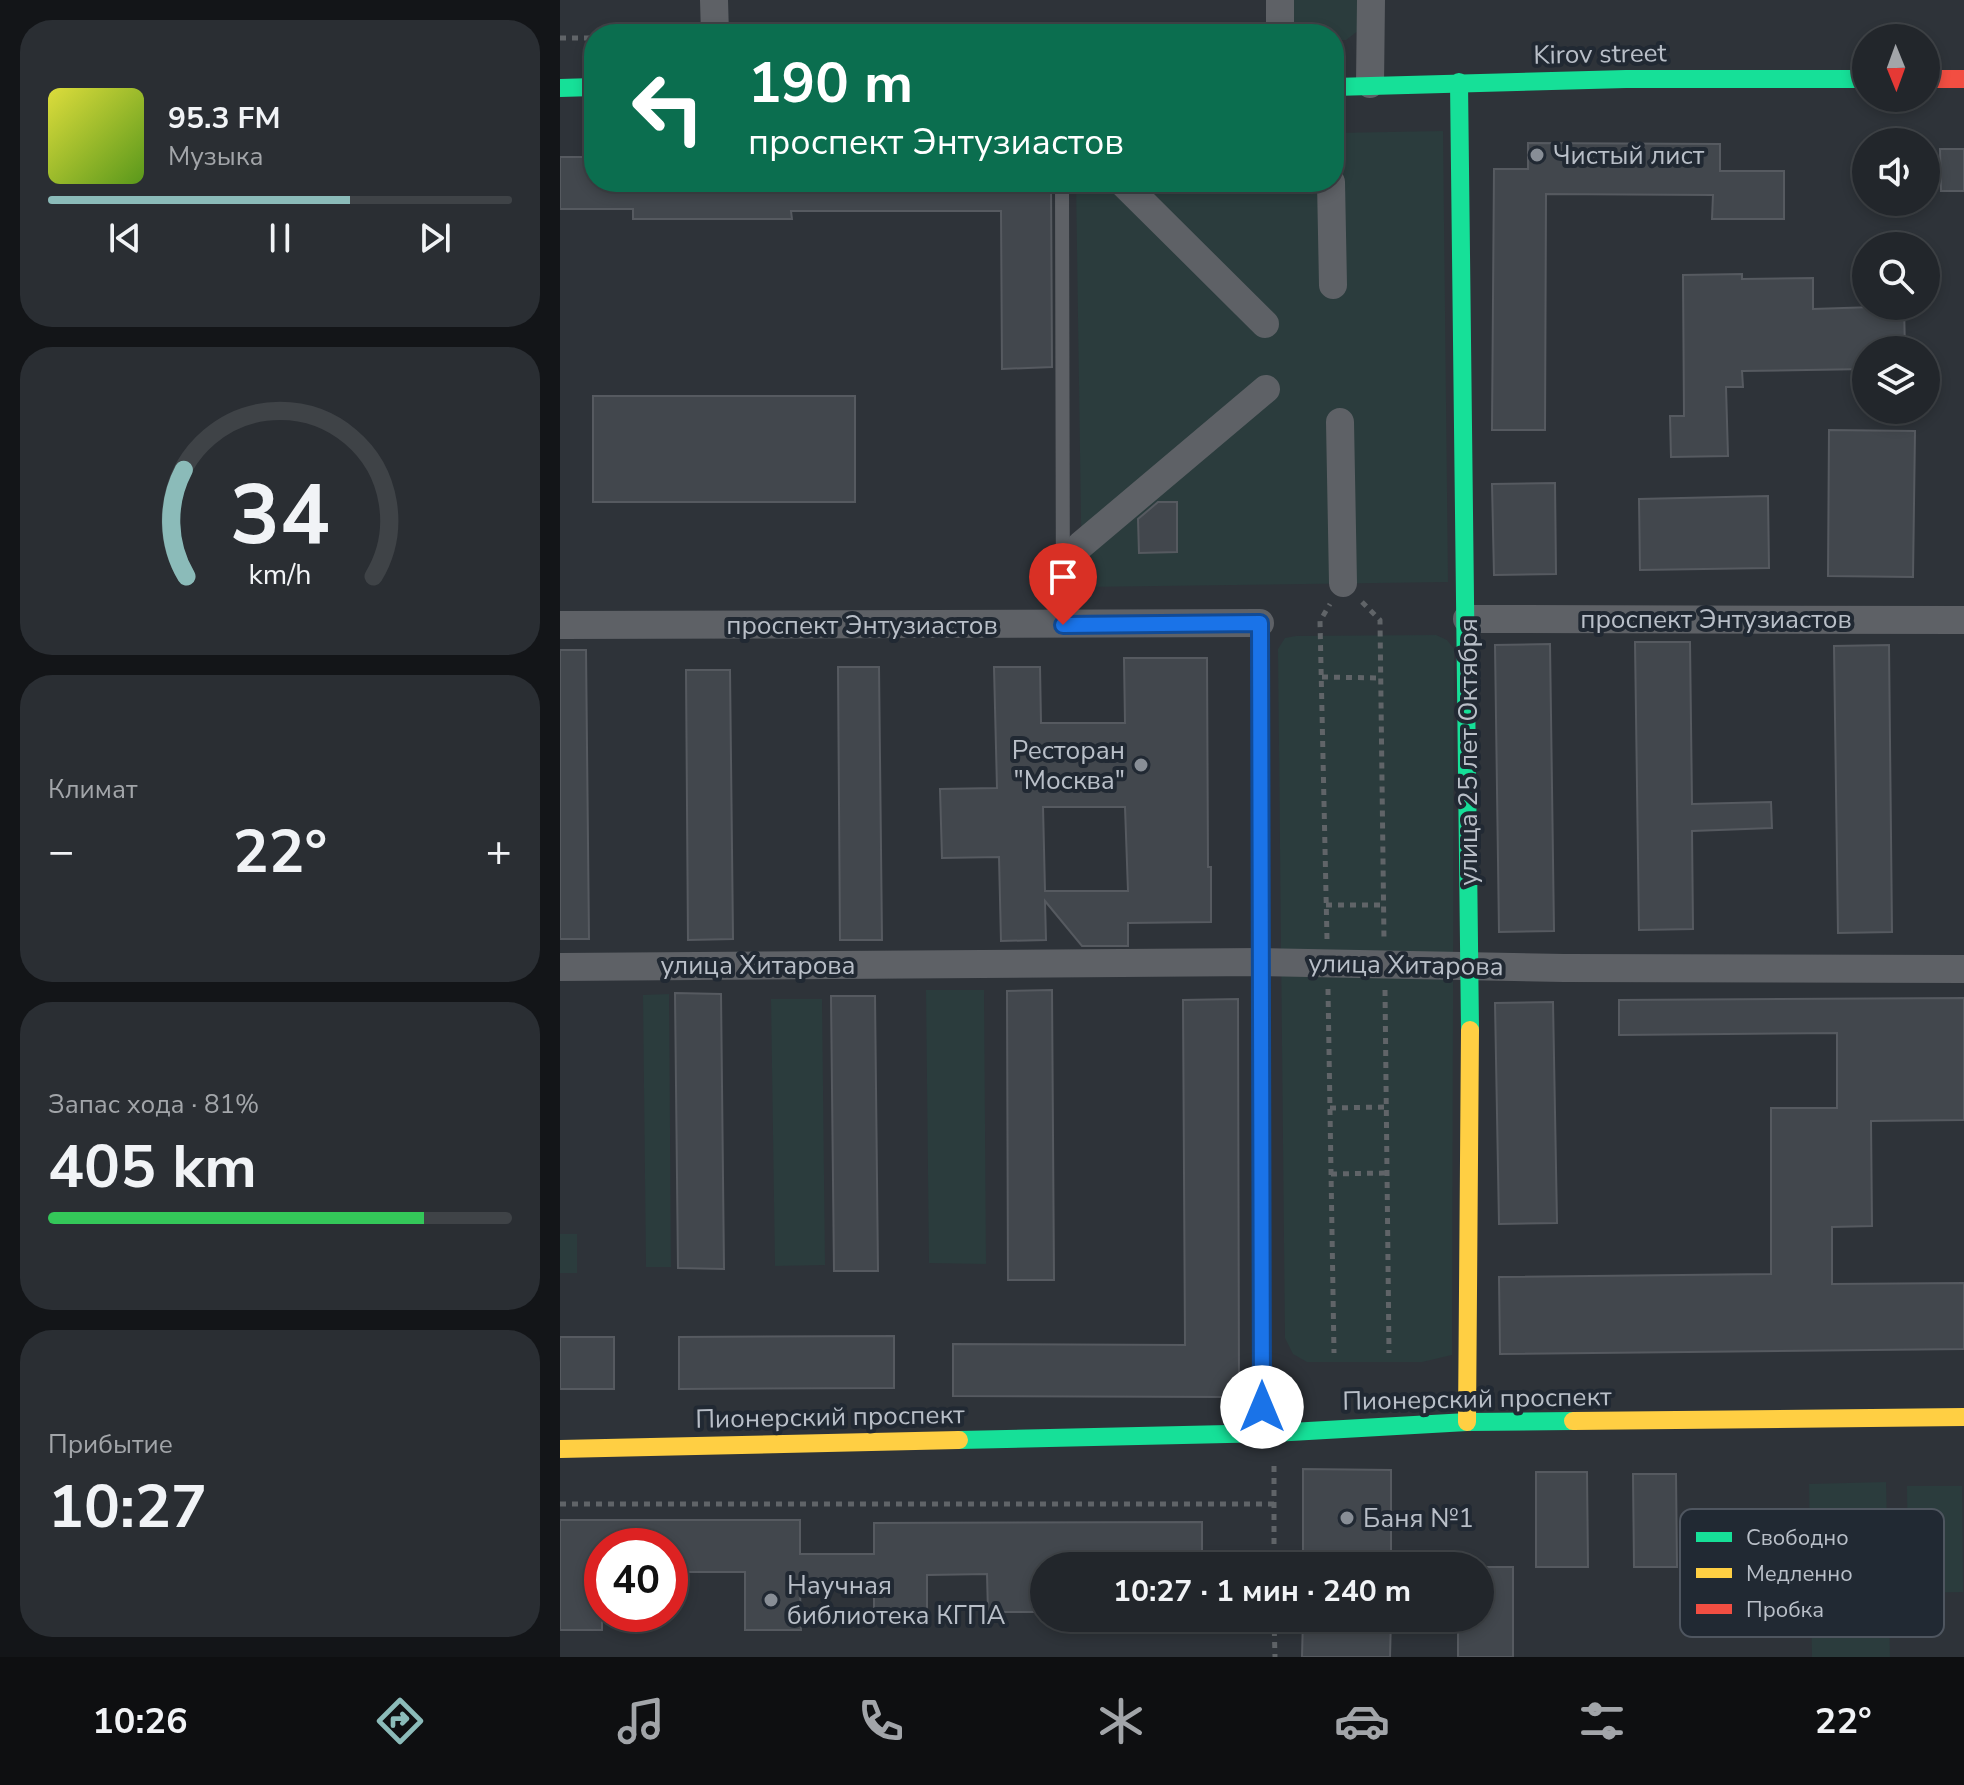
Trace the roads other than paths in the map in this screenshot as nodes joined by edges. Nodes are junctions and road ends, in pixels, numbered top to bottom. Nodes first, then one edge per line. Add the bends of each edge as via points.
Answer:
1 (714, 0) edge
2 (1280, 0) edge
3 (1371, 0) edge
4 (715, 24) edge
5 (1280, 24) edge
6 (1852, 79) edge
7 (1940, 79) edge
8 (1964, 79) edge
9 (1459, 82) junction
10 (1370, 84) junction
11 (1344, 86) edge
12 (584, 87) edge
13 (560, 88) edge
14 (1062, 192) edge
15 (1132, 192) edge
16 (1331, 192) edge
17 (1333, 285) dead end
18 (1265, 324) dead end
19 (1266, 389) dead end
20 (1340, 422) dead end
21 (1081, 545) dead end
22 (1343, 583) dead end
23 (1467, 619) junction
24 (1964, 620) edge
25 (1260, 623) joint
26 (560, 625) edge
27 (1063, 625) junction
28 (1262, 962) junction
29 (1470, 966) junction
30 (560, 967) edge
31 (1964, 969) edge
32 (1964, 1417) edge
33 (1467, 1422) junction
34 (1268, 1433) junction
35 (560, 1449) edge

1 - 4 street
2 - 5 street
3 - 10 street
6 - 9 street, Kirov street
7 - 8 street
9 - 10 street, Kirov street
9 - 23 street, улица 25 лет Октября
10 - 11 street, Kirov street
12 - 13 street
14 - 27 lane
15 - 18 street
16 - 17 street
19 - 21 street
20 - 22 street
23 - 24 street, проспект Энтузиастов
23 - 29 street, улица 25 лет Октября
25 - 27 street, проспект Энтузиастов
25 - 28 street
26 - 27 street, проспект Энтузиастов
28 - 29 street, улица Хитарова
28 - 30 street, улица Хитарова
28 - 34 street
29 - 31 street, улица Хитарова
29 - 33 street, улица 25 лет Октября
32 - 33 street, Пионерский проспект
33 - 34 street, Пионерский проспект
34 - 35 street, Пионерский проспект

